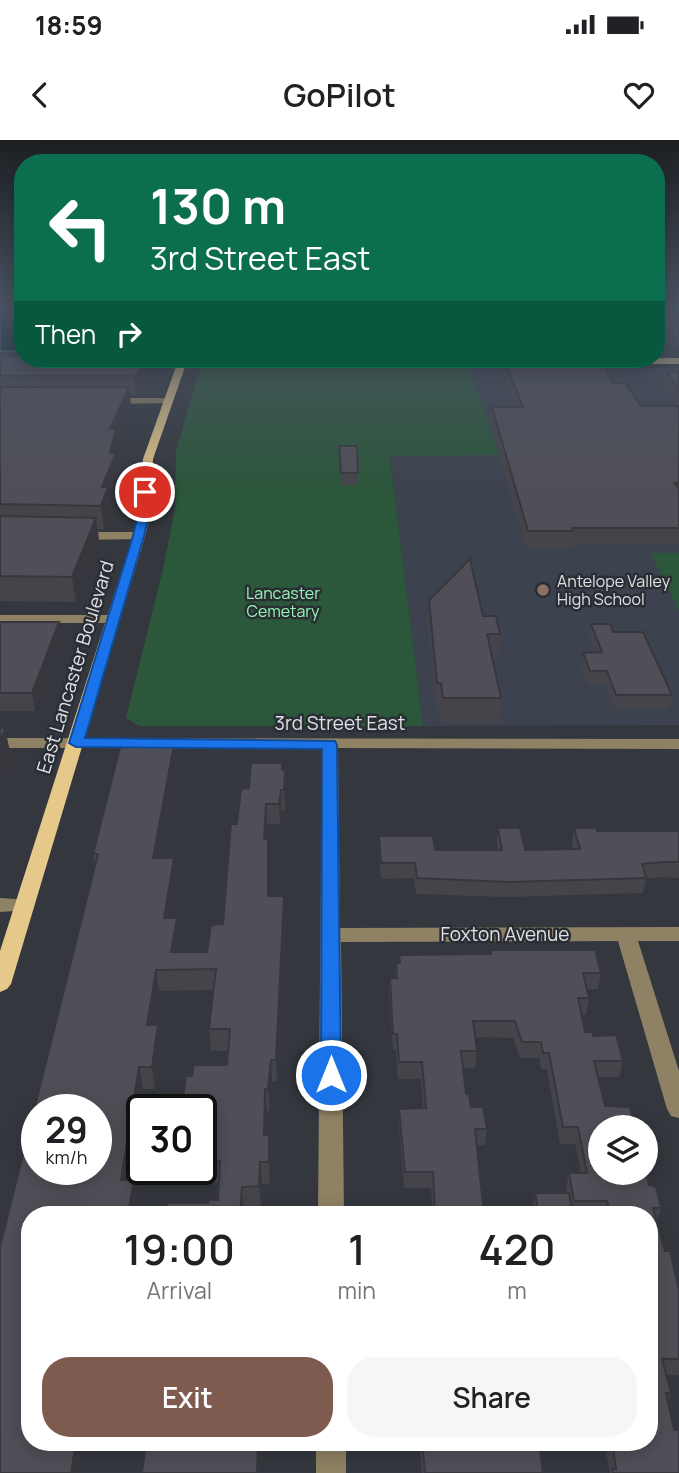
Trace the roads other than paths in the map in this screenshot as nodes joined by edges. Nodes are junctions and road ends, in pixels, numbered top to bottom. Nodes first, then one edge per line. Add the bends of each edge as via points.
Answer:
1 (179, 370) edge
2 (96, 401) edge
3 (168, 401) junction
4 (59, 535) edge
5 (138, 536) junction
6 (0, 619) edge
7 (114, 619) junction
8 (0, 743) edge
9 (76, 743) junction
10 (679, 744) edge
11 (330, 745) junction
12 (0, 905) edge
13 (24, 905) junction
14 (626, 934) junction
15 (679, 934) edge
16 (331, 935) junction
17 (0, 984) edge
18 (679, 1109) edge
19 (331, 1206) edge
20 (331, 1451) edge
21 (331, 1473) edge

1 - 3 main road, East Lancaster Boulevard
2 - 3 street
3 - 5 main road, East Lancaster Boulevard via 148,459 145,510
4 - 5 street
5 - 7 main road, East Lancaster Boulevard
6 - 7 street
7 - 9 main road, East Lancaster Boulevard
8 - 9 street, 3rd Street East
9 - 11 street, 3rd Street East
9 - 13 main road, East Lancaster Boulevard
10 - 11 street, 3rd Street East
11 - 16 street
12 - 13 street
13 - 17 main road, East Lancaster Boulevard
14 - 15 street, Foxton Avenue
14 - 16 street, Foxton Avenue
14 - 18 street
16 - 19 street
20 - 21 street

